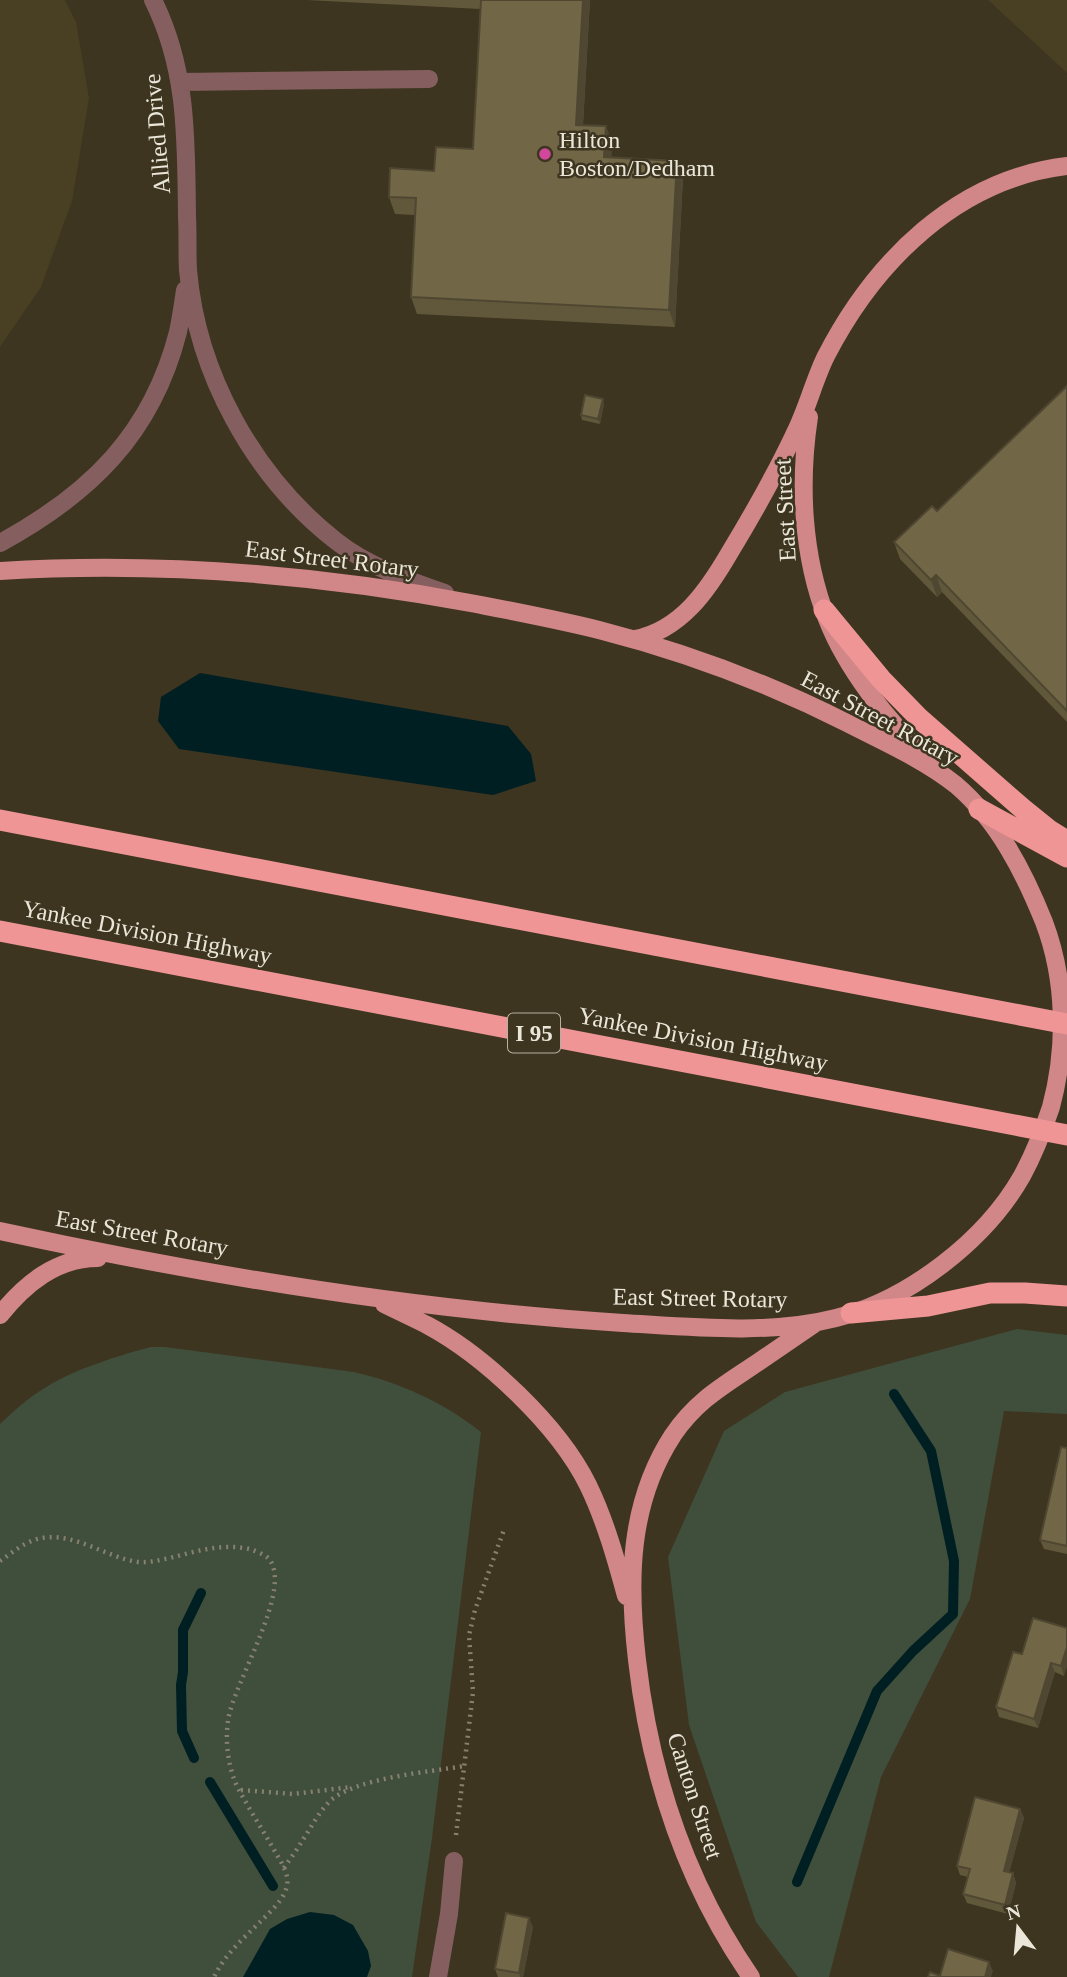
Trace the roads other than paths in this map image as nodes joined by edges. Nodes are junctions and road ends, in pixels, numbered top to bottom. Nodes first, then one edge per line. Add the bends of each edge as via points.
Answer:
1 (153, 0) edge
2 (429, 79) dead end
3 (180, 82) junction
4 (1067, 166) edge
5 (188, 269) junction
6 (813, 392) junction
7 (0, 543) edge
8 (0, 571) edge
9 (485, 606) junction
10 (824, 610) junction
11 (633, 639) junction
12 (957, 787) junction
13 (979, 809) junction
14 (0, 820) edge
15 (1067, 841) edge
16 (1067, 857) edge
17 (0, 931) edge
18 (1067, 1024) edge
19 (1067, 1135) edge
20 (0, 1231) edge
21 (150, 1262) junction
22 (1067, 1296) edge
23 (368, 1297) junction
24 (851, 1314) junction
25 (0, 1315) edge
26 (817, 1322) junction
27 (632, 1616) junction
28 (454, 1861) road end
29 (438, 1977) edge
30 (751, 1977) edge

1 - 3 street, Allied Drive via 165,24
2 - 3 street
3 - 5 street, Allied Drive via 187,152
4 - 6 main road, East Street via 1018,176 985,190 914,237 848,315 824,359
5 - 7 street, Allied Drive via 166,371 126,442 102,472 72,497
5 - 9 street, Allied Drive via 193,308 224,401 251,449 290,498 337,542 377,566
6 - 10 main road, East Street via 802,479 811,563
6 - 11 main road, East Street via 779,466 717,573 672,624 654,635
8 - 9 main road, East Street Rotary via 201,569 317,578
9 - 11 main road, East Street Rotary
10 - 12 main road, East Street via 844,655 881,710
10 - 15 highway via 920,719
11 - 12 main road, East Street Rotary via 814,706 889,744
12 - 13 main road, East Street Rotary
13 - 16 highway
13 - 24 main road, East Street Rotary via 1030,887 1056,959 1064,1024 1056,1092 1041,1137 996,1213 925,1276
14 - 18 highway
17 - 19 highway, Yankee Division Highway / I 95
20 - 21 main road, East Street Rotary
21 - 23 main road, East Street Rotary
21 - 25 main road via 91,1258 60,1265 31,1282
22 - 24 highway via 990,1293 928,1306
23 - 26 main road, East Street Rotary via 528,1316 688,1327 765,1328
23 - 27 main road, Canton Street via 429,1326 470,1353 548,1426 588,1485
24 - 26 main road, East Street Rotary
26 - 27 main road, Canton Street via 716,1389 672,1436 653,1471 638,1521 632,1558
27 - 30 main road, Canton Street via 650,1744 677,1835 710,1909
28 - 29 street

